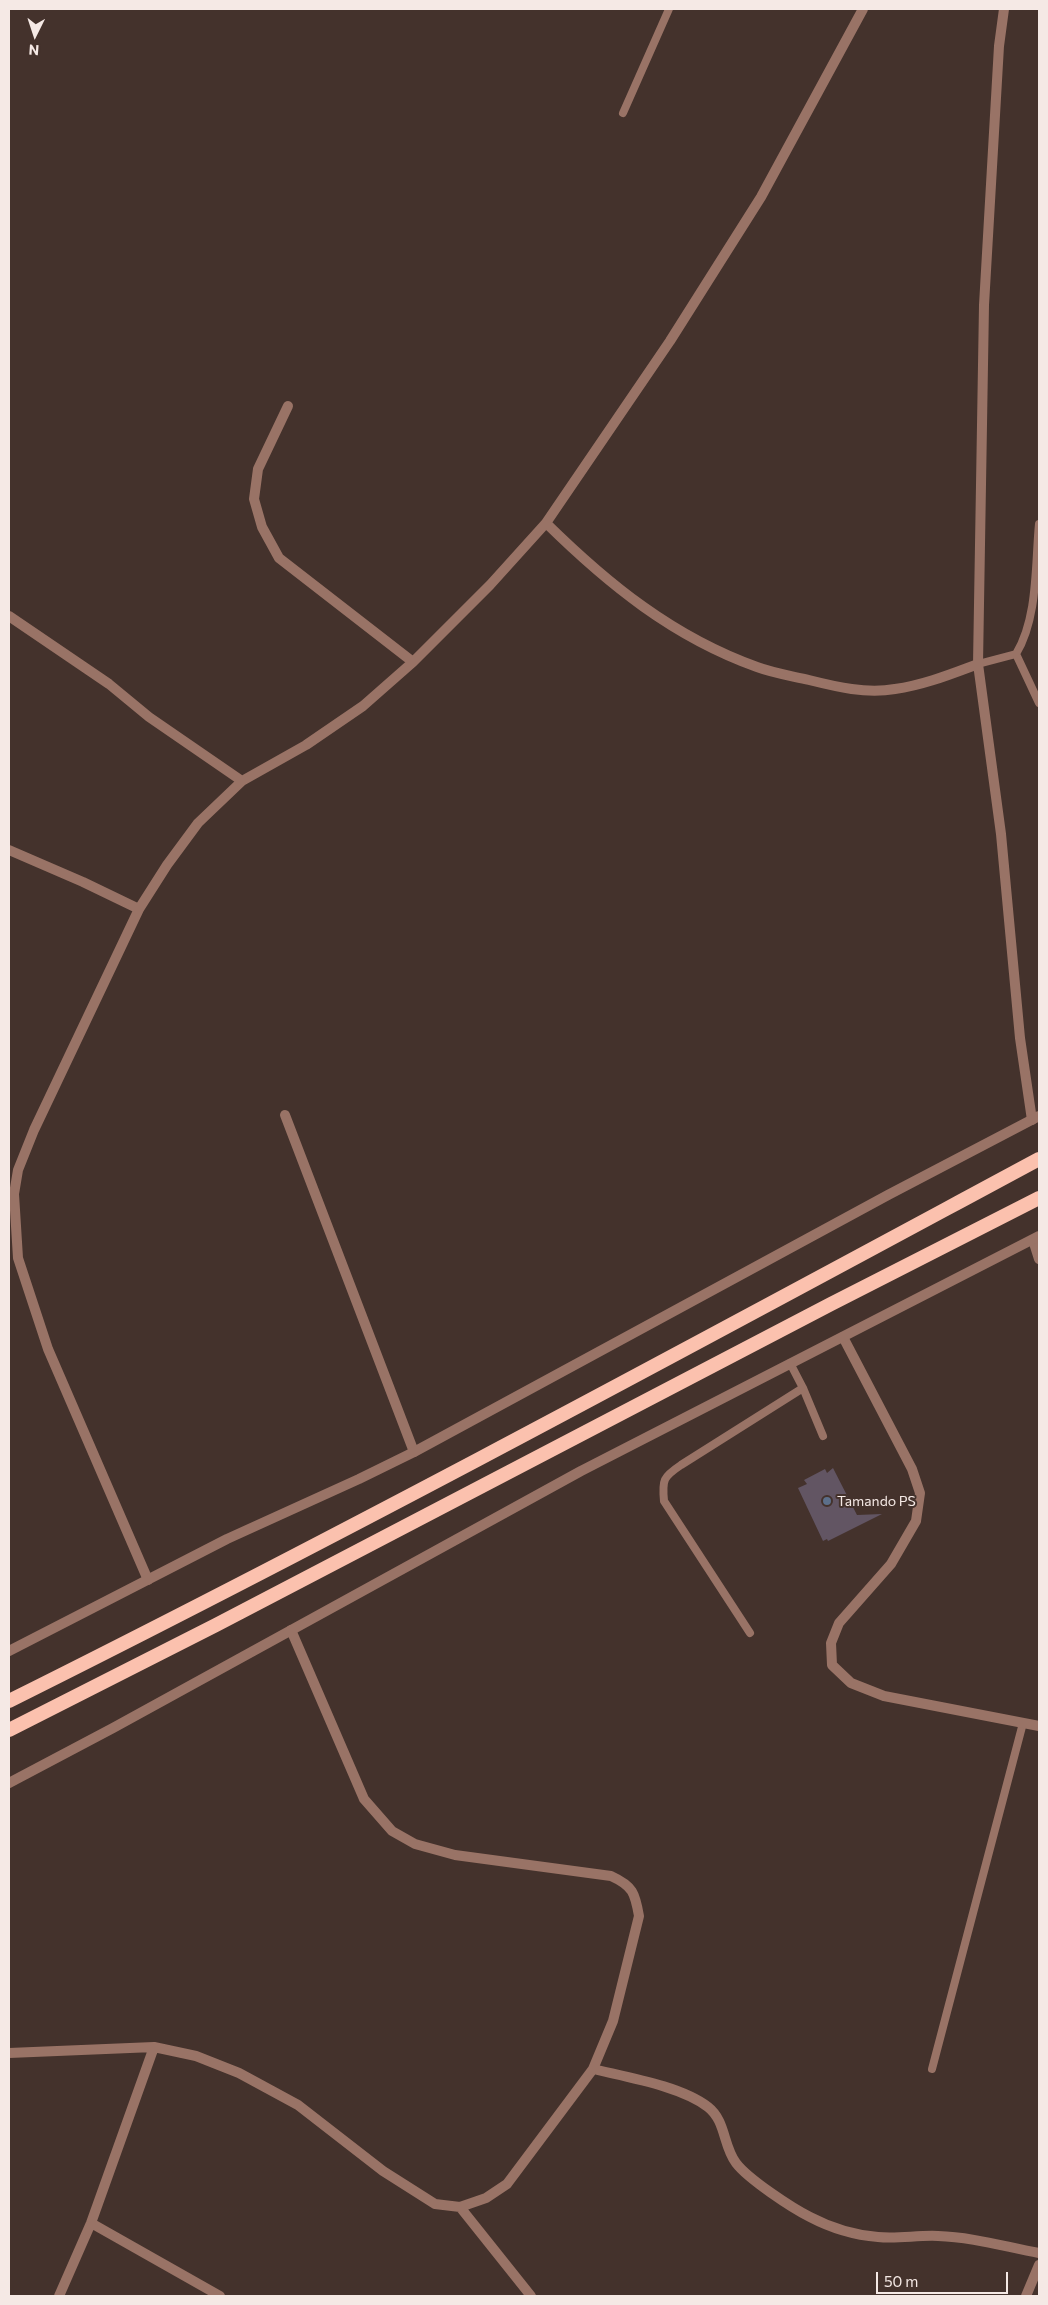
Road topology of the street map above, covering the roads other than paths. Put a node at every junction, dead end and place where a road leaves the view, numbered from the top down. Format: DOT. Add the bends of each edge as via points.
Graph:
graph roads {
  1 [pos="669,9"];
  2 [pos="863,9"];
  3 [pos="1004,9"];
  4 [pos="623,113"];
  5 [pos="288,406"];
  6 [pos="546,523"];
  7 [pos="1039,524"];
  8 [pos="9,616"];
  9 [pos="1016,654"];
  10 [pos="413,662"];
  11 [pos="978,664"];
  12 [pos="1039,703"];
  13 [pos="242,781"];
  14 [pos="9,850"];
  15 [pos="139,909"];
  16 [pos="285,1115"];
  17 [pos="1036,1118"];
  18 [pos="1039,1159"];
  19 [pos="14,1169"];
  20 [pos="11,1196"];
  21 [pos="1039,1198"];
  22 [pos="1036,1238"];
  23 [pos="1039,1258"];
  24 [pos="843,1337"];
  25 [pos="790,1364"];
  26 [pos="803,1388"];
  27 [pos="823,1436"];
  28 [pos="414,1452"];
  29 [pos="148,1580"];
  30 [pos="291,1630"];
  31 [pos="750,1632"];
  32 [pos="9,1651"];
  33 [pos="9,1702"];
  34 [pos="1023,1723"];
  35 [pos="1039,1726"];
  36 [pos="9,1730"];
  37 [pos="9,1783"];
  38 [pos="154,2047"];
  39 [pos="9,2053"];
  40 [pos="593,2069"];
  41 [pos="932,2069"];
  42 [pos="460,2207"];
  43 [pos="91,2223"];
  44 [pos="1039,2253"];
  45 [pos="1039,2265"];
  46 [pos="58,2296"];
  47 [pos="220,2296"];
  48 [pos="532,2296"];
  49 [pos="1026,2296"];
  1 -- 4 [label="lane"];
  2 -- 6 [label="street" via="761,197 670,341"];
  3 -- 11 [label="street" via="984,305"];
  5 -- 10 [label="street" via="258,469 254,499 262,527 279,558"];
  6 -- 10 [label="street"];
  6 -- 11 [label="street" via="590,566 635,603 714,649 758,668 859,691 894,690 930,682"];
  7 -- 9 [label="lane" via="1031,614 1025,639"];
  8 -- 13 [label="street"];
  9 -- 11 [label="lane"];
  9 -- 12 [label="lane"];
  10 -- 13 [label="street" via="363,706 306,745"];
  11 -- 17 [label="street" via="1001,834 1020,1038"];
  13 -- 15 [label="street" via="198,823"];
  14 -- 15 [label="street"];
  15 -- 19 [label="street"];
  16 -- 28 [label="street"];
  17 -- 28 [label="street"];
  18 -- 33 [label="highway" via="580,1406"];
  19 -- 20 [label="street"];
  20 -- 29 [label="street" via="18,1258 48,1349"];
  21 -- 36 [label="highway"];
  22 -- 23 [label="street"];
  22 -- 24 [label="street"];
  24 -- 25 [label="street"];
  24 -- 34 [label="street" via="912,1469 920,1493 916,1521 891,1564 839,1623 831,1642 832,1665 851,1683 884,1696"];
  25 -- 26 [label="lane"];
  25 -- 30 [label="street" via="580,1471"];
  26 -- 27 [label="lane"];
  26 -- 31 [label="lane" via="681,1465 668,1474 662,1484 664,1501"];
  28 -- 29 [label="street" via="227,1539"];
  29 -- 32 [label="street"];
  30 -- 37 [label="street"];
  30 -- 40 [label="street" via="364,1799 392,1831 415,1844 455,1855 611,1876 627,1883 636,1899 639,1916 613,2020"];
  34 -- 35 [label="street"];
  34 -- 41 [label="lane"];
  38 -- 39 [label="street"];
  38 -- 42 [label="street" via="196,2056 239,2073 298,2105 383,2170 435,2204"];
  38 -- 43 [label="street"];
  40 -- 42 [label="street" via="507,2184 486,2198"];
  40 -- 44 [label="street" via="687,2095 708,2107 720,2121 736,2163 749,2176 808,2216 848,2233 879,2237 944,2236"];
  42 -- 48 [label="street"];
  43 -- 46 [label="street"];
  43 -- 47 [label="street"];
  45 -- 49 [label="street"];
}
